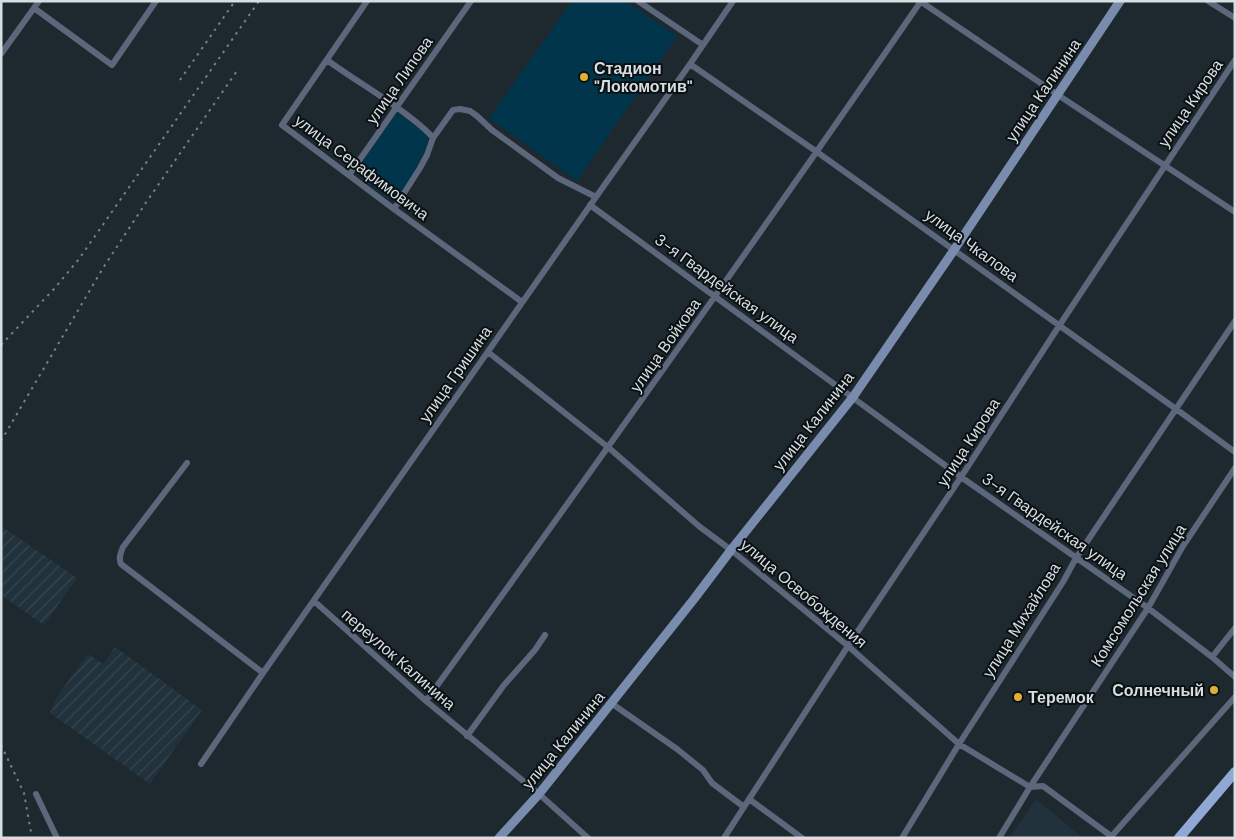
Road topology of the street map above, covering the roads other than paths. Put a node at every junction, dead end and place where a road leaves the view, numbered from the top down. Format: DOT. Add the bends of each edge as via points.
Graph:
graph roads {
  1 [pos="39,1"];
  2 [pos="367,1"];
  3 [pos="471,1"];
  4 [pos="638,1"];
  5 [pos="733,1"];
  6 [pos="921,1"];
  7 [pos="1120,1"];
  8 [pos="1208,1"];
  9 [pos="156,2"];
  10 [pos="34,8"];
  11 [pos="1235,18"];
  12 [pos="703,45"];
  13 [pos="1,54"];
  14 [pos="327,60"];
  15 [pos="1235,60"];
  16 [pos="690,64"];
  17 [pos="1058,95"];
  18 [pos="397,107"];
  19 [pos="433,138"];
  20 [pos="818,152"];
  21 [pos="1165,165"];
  22 [pos="349,175"];
  23 [pos="596,197"];
  24 [pos="590,205"];
  25 [pos="394,209"];
  26 [pos="1235,212"];
  27 [pos="954,250"];
  28 [pos="715,297"];
  29 [pos="522,302"];
  30 [pos="1235,321"];
  31 [pos="1060,326"];
  32 [pos="488,352"];
  33 [pos="853,396"];
  34 [pos="1176,409"];
  35 [pos="609,448"];
  36 [pos="1235,452"];
  37 [pos="187,463"];
  38 [pos="1235,468"];
  39 [pos="961,477"];
  40 [pos="731,550"];
  41 [pos="1076,558"];
  42 [pos="314,602"];
  43 [pos="1148,608"];
  44 [pos="1235,628"];
  45 [pos="545,635"];
  46 [pos="848,646"];
  47 [pos="1212,657"];
  48 [pos="263,673"];
  49 [pos="1235,678"];
  50 [pos="1235,697"];
  51 [pos="426,701"];
  52 [pos="611,703"];
  53 [pos="467,736"];
  54 [pos="958,744"];
  55 [pos="201,764"];
  56 [pos="1235,772"];
  57 [pos="1030,788"];
  58 [pos="36,794"];
  59 [pos="539,794"];
  60 [pos="749,799"];
  61 [pos="744,807"];
  62 [pos="1111,837"];
  63 [pos="57,838"];
  64 [pos="499,838"];
  65 [pos="588,838"];
  66 [pos="724,838"];
  67 [pos="802,838"];
  68 [pos="902,838"];
  69 [pos="999,838"];
  70 [pos="1179,838"];
  1 -- 10 [label="street"];
  2 -- 14 [label="street, улица Серафимовича"];
  3 -- 18 [label="street, улица Липова"];
  4 -- 12 [label="street"];
  5 -- 12 [label="street, улица Гришина"];
  6 -- 17 [label="street"];
  6 -- 20 [label="street, улица Войкова"];
  7 -- 17 [label="street, улица Калинина"];
  8 -- 11 [label="street"];
  9 -- 10 [label="street" via="112,64"];
  10 -- 13 [label="street"];
  12 -- 16 [label="street, улица Гришина"];
  14 -- 18 [label="street"];
  14 -- 22 [label="street, улица Серафимовича" via="282,125"];
  15 -- 21 [label="street, улица Кирова"];
  16 -- 20 [label="street, улица Чкалова"];
  16 -- 23 [label="street, улица Гришина"];
  17 -- 21 [label="street"];
  17 -- 27 [label="street, улица Калинина"];
  18 -- 19 [label="street"];
  18 -- 22 [label="street, улица Липова"];
  19 -- 23 [label="street" via="453,110 470,111 558,178"];
  19 -- 25 [label="street" via="420,168"];
  20 -- 27 [label="street, улица Чкалова"];
  20 -- 28 [label="street, улица Войкова"];
  21 -- 26 [label="street"];
  21 -- 31 [label="street, улица Кирова"];
  22 -- 25 [label="street, улица Серафимовича"];
  23 -- 24 [label="street, улица Гришина"];
  24 -- 28 [label="street, 3-я Гвардейская улица"];
  24 -- 29 [label="street, улица Гришина"];
  25 -- 29 [label="street, улица Серафимовича"];
  27 -- 31 [label="street, улица Чкалова"];
  27 -- 33 [label="street, улица Калинина"];
  28 -- 33 [label="street, 3-я Гвардейская улица"];
  28 -- 35 [label="street, улица Войкова"];
  29 -- 32 [label="street, улица Гришина"];
  30 -- 34 [label="street, улица Михайлова"];
  31 -- 34 [label="street, улица Чкалова"];
  31 -- 39 [label="street, улица Кирова"];
  32 -- 35 [label="street, улица Освобождения"];
  32 -- 42 [label="street, улица Гришина"];
  33 -- 39 [label="street, 3-я Гвардейская улица"];
  33 -- 40 [label="street, улица Калинина"];
  34 -- 36 [label="street, улица Чкалова"];
  34 -- 41 [label="street, улица Михайлова"];
  35 -- 40 [label="street, улица Освобождения"];
  35 -- 51 [label="street, улица Войкова"];
  37 -- 48 [label="street" via="123,547 120,561"];
  38 -- 43 [label="street, Комсомольская улица" via="1183,546"];
  39 -- 41 [label="street, 3-я Гвардейская улица"];
  39 -- 46 [label="street, улица Кирова"];
  40 -- 46 [label="street, улица Освобождения"];
  40 -- 52 [label="street, улица Калинина"];
  41 -- 43 [label="street, 3-я Гвардейская улица"];
  41 -- 54 [label="street, улица Михайлова" via="1043,615"];
  42 -- 48 [label="street, улица Гришина"];
  42 -- 51 [label="street, переулок Калинина"];
  43 -- 47 [label="street, 3-я Гвардейская улица"];
  43 -- 57 [label="street, Комсомольская улица"];
  44 -- 47 [label="street"];
  45 -- 53 [label="street"];
  46 -- 54 [label="street, улица Освобождения"];
  46 -- 60 [label="street, улица Кирова"];
  47 -- 49 [label="street, 3-я Гвардейская улица"];
  48 -- 55 [label="street, улица Гришина"];
  50 -- 62 [label="street"];
  51 -- 53 [label="street, переулок Калинина"];
  52 -- 59 [label="street, улица Калинина"];
  52 -- 61 [label="street" via="677,749 703,770 712,783"];
  53 -- 59 [label="street, переулок Калинина"];
  54 -- 57 [label="street, улица Освобождения"];
  54 -- 68 [label="street, улица Михайлова"];
  56 -- 70 [label="main road"];
  57 -- 62 [label="street, улица Освобождения" via="1043,786"];
  57 -- 69 [label="street, Комсомольская улица"];
  58 -- 63 [label="street"];
  59 -- 64 [label="street, улица Калинина"];
  59 -- 65 [label="street, переулок Калинина"];
  60 -- 61 [label="street, улица Кирова"];
  60 -- 67 [label="street"];
  61 -- 66 [label="street, улица Кирова"];
}
